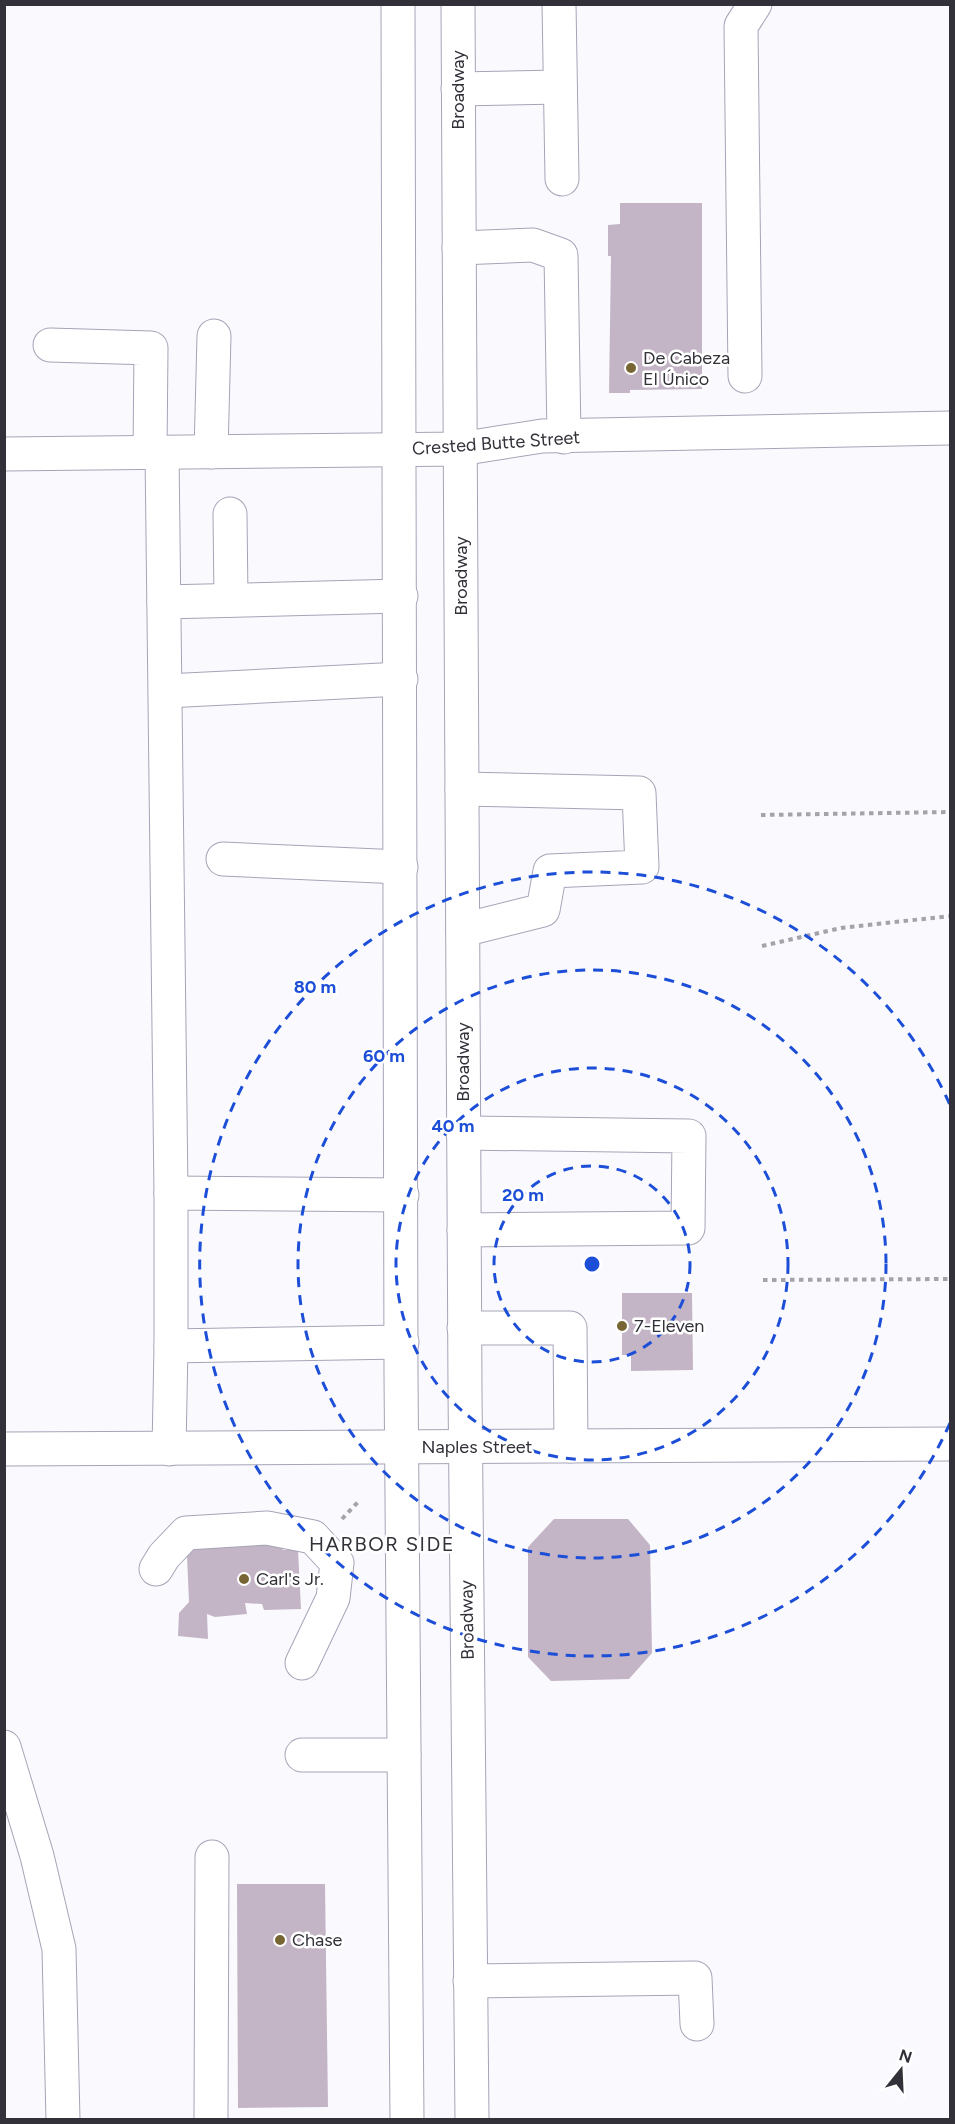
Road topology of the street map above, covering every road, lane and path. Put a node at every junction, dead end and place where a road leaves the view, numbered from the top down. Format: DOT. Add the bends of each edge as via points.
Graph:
graph roads {
  1 [pos="398,4"];
  2 [pos="458,4"];
  3 [pos="559,4"];
  4 [pos="755,4"];
  5 [pos="560,87"];
  6 [pos="458,89"];
  7 [pos="562,179"];
  8 [pos="459,248"];
  9 [pos="214,336"];
  10 [pos="50,345"];
  11 [pos="745,376"];
  12 [pos="951,428"];
  13 [pos="564,436"];
  14 [pos="460,449"];
  15 [pos="401,450"];
  16 [pos="211,452"];
  17 [pos="156,453"];
  18 [pos="4,454"];
  19 [pos="230,514"];
  20 [pos="401,596"];
  21 [pos="231,600"];
  22 [pos="164,602"];
  23 [pos="401,679"];
  24 [pos="166,691"];
  25 [pos="462,789"];
  26 [pos="951,812"];
  27 [pos="761,815"];
  28 [pos="223,859"];
  29 [pos="401,867"];
  30 [pos="951,916"];
  31 [pos="462,930"];
  32 [pos="762,946"];
  33 [pos="463,1133"];
  34 [pos="171,1193"];
  35 [pos="402,1195"];
  36 [pos="464,1230"];
  37 [pos="951,1279"];
  38 [pos="763,1280"];
  39 [pos="464,1328"];
  40 [pos="402,1342"];
  41 [pos="171,1346"];
  42 [pos="951,1444"];
  43 [pos="571,1446"];
  44 [pos="402,1447"];
  45 [pos="465,1447"];
  46 [pos="4,1449"];
  47 [pos="169,1449"];
  48 [pos="156,1569"];
  49 [pos="302,1663"];
  50 [pos="4,1747"];
  51 [pos="302,1755"];
  52 [pos="404,1755"];
  53 [pos="212,1857"];
  54 [pos="470,1981"];
  55 [pos="697,2024"];
  56 [pos="63,2120"];
  57 [pos="212,2120"];
  58 [pos="407,2120"];
  59 [pos="472,2120"];
  1 -- 15 [label="main road"];
  2 -- 6 [label="main road, Broadway"];
  3 -- 5 [label="main road"];
  4 -- 11 [label="main road" via="741,26"];
  5 -- 6 [label="main road"];
  5 -- 7 [label="main road"];
  6 -- 8 [label="main road, Broadway"];
  8 -- 13 [label="main road" via="533,245 561,255"];
  8 -- 14 [label="main road, Broadway"];
  9 -- 16 [label="main road"];
  10 -- 17 [label="main road" via="151,348"];
  12 -- 13 [label="main road, Crested Butte Street"];
  13 -- 14 [label="main road, Crested Butte Street"];
  14 -- 15 [label="main road, Crested Butte Street"];
  14 -- 25 [label="main road, Broadway"];
  15 -- 16 [label="main road, Crested Butte Street"];
  15 -- 20 [label="main road"];
  16 -- 17 [label="main road, Crested Butte Street"];
  17 -- 18 [label="main road, Crested Butte Street"];
  17 -- 22 [label="main road"];
  19 -- 21 [label="main road"];
  20 -- 21 [label="main road"];
  20 -- 23 [label="main road"];
  21 -- 22 [label="main road"];
  22 -- 24 [label="main road"];
  23 -- 24 [label="main road"];
  23 -- 29 [label="main road"];
  24 -- 34 [label="main road"];
  25 -- 31 [label="main road, Broadway"];
  25 -- 31 [label="main road" via="639,793 642,867 550,871 543,910"];
  26 -- 27 [label="path"];
  28 -- 29 [label="main road"];
  29 -- 35 [label="main road"];
  30 -- 32 [label="path" via="841,928"];
  31 -- 33 [label="main road, Broadway"];
  33 -- 36 [label="main road, Broadway"];
  33 -- 36 [label="main road" via="689,1136 688,1228"];
  34 -- 35 [label="main road"];
  34 -- 41 [label="main road"];
  35 -- 40 [label="main road"];
  36 -- 39 [label="main road, Broadway"];
  37 -- 38 [label="path"];
  39 -- 43 [label="main road" via="570,1328"];
  39 -- 45 [label="main road, Broadway"];
  40 -- 41 [label="main road"];
  40 -- 44 [label="main road"];
  41 -- 47 [label="main road"];
  42 -- 43 [label="main road, Naples Street"];
  43 -- 45 [label="main road, Naples Street"];
  44 -- 45 [label="main road, Naples Street"];
  44 -- 47 [label="main road, Naples Street"];
  44 -- 52 [label="main road"];
  45 -- 54 [label="main road, Broadway"];
  46 -- 47 [label="main road, Naples Street"];
  48 -- 49 [label="main road" via="186,1533 267,1528 313,1537 337,1563 333,1598"];
  50 -- 56 [label="main road" via="59,1949"];
  51 -- 52 [label="main road"];
  52 -- 58 [label="main road"];
  53 -- 57 [label="main road"];
  54 -- 55 [label="main road" via="695,1978"];
  54 -- 59 [label="main road, Broadway"];
}
